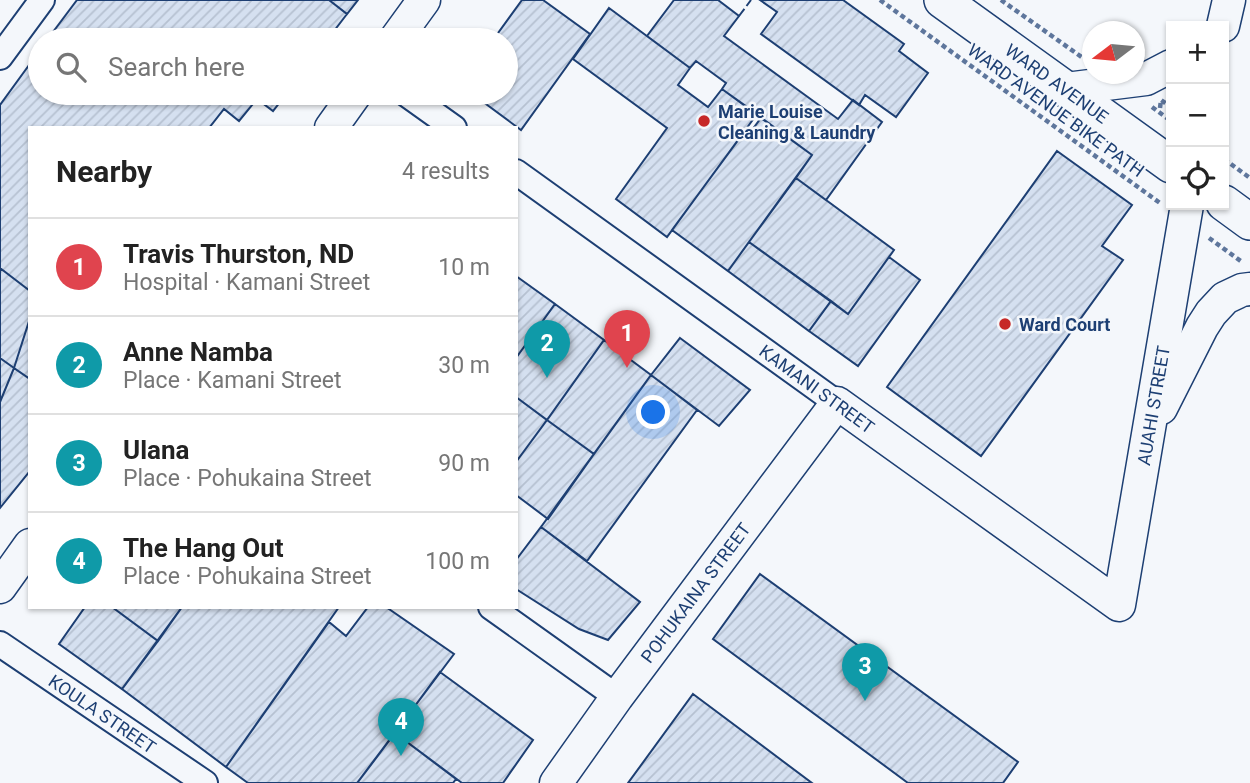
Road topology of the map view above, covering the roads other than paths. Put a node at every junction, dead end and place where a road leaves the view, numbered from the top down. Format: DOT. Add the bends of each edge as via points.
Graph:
graph roads {
  1 [pos="42,0"];
  2 [pos="424,0"];
  3 [pos="942,0"];
  4 [pos="404,28"];
  5 [pos="0,57"];
  6 [pos="1166,69"];
  7 [pos="1066,89"];
  8 [pos="347,105"];
  9 [pos="422,105"];
  10 [pos="332,126"];
  11 [pos="451,126"];
  12 [pos="1166,162"];
  13 [pos="518,173"];
  14 [pos="1229,207"];
  15 [pos="1186,213"];
  16 [pos="1250,222"];
  17 [pos="1250,289"];
  18 [pos="837,403"];
  19 [pos="1147,438"];
  20 [pos="28,548"];
  21 [pos="0,587"];
  22 [pos="1119,605"];
  23 [pos="494,609"];
  24 [pos="0,644"];
  25 [pos="617,697"];
  26 [pos="205,783"];
  27 [pos="556,783"];
  1 -- 5 [label="street"];
  2 -- 4 [label="street"];
  3 -- 7 [label="main road, WARD AVENUE"];
  6 -- 7 [label="street" via="1146,79"];
  7 -- 12 [label="main road, WARD AVENUE"];
  8 -- 10 [label="street"];
  9 -- 11 [label="street"];
  13 -- 18 [label="street, KAMANI STREET"];
  14 -- 16 [label="main road"];
  15 -- 19 [label="street, AUAHI STREET"];
  17 -- 19 [label="street" via="1225,298 1211,313"];
  18 -- 22 [label="street, KAMANI STREET"];
  18 -- 25 [label="street, POHUKAINA STREET"];
  19 -- 22 [label="street, AUAHI STREET"];
  20 -- 21 [label="street"];
  23 -- 25 [label="street"];
  24 -- 26 [label="street, KOULA STREET"];
  25 -- 27 [label="street, POHUKAINA STREET"];
}
